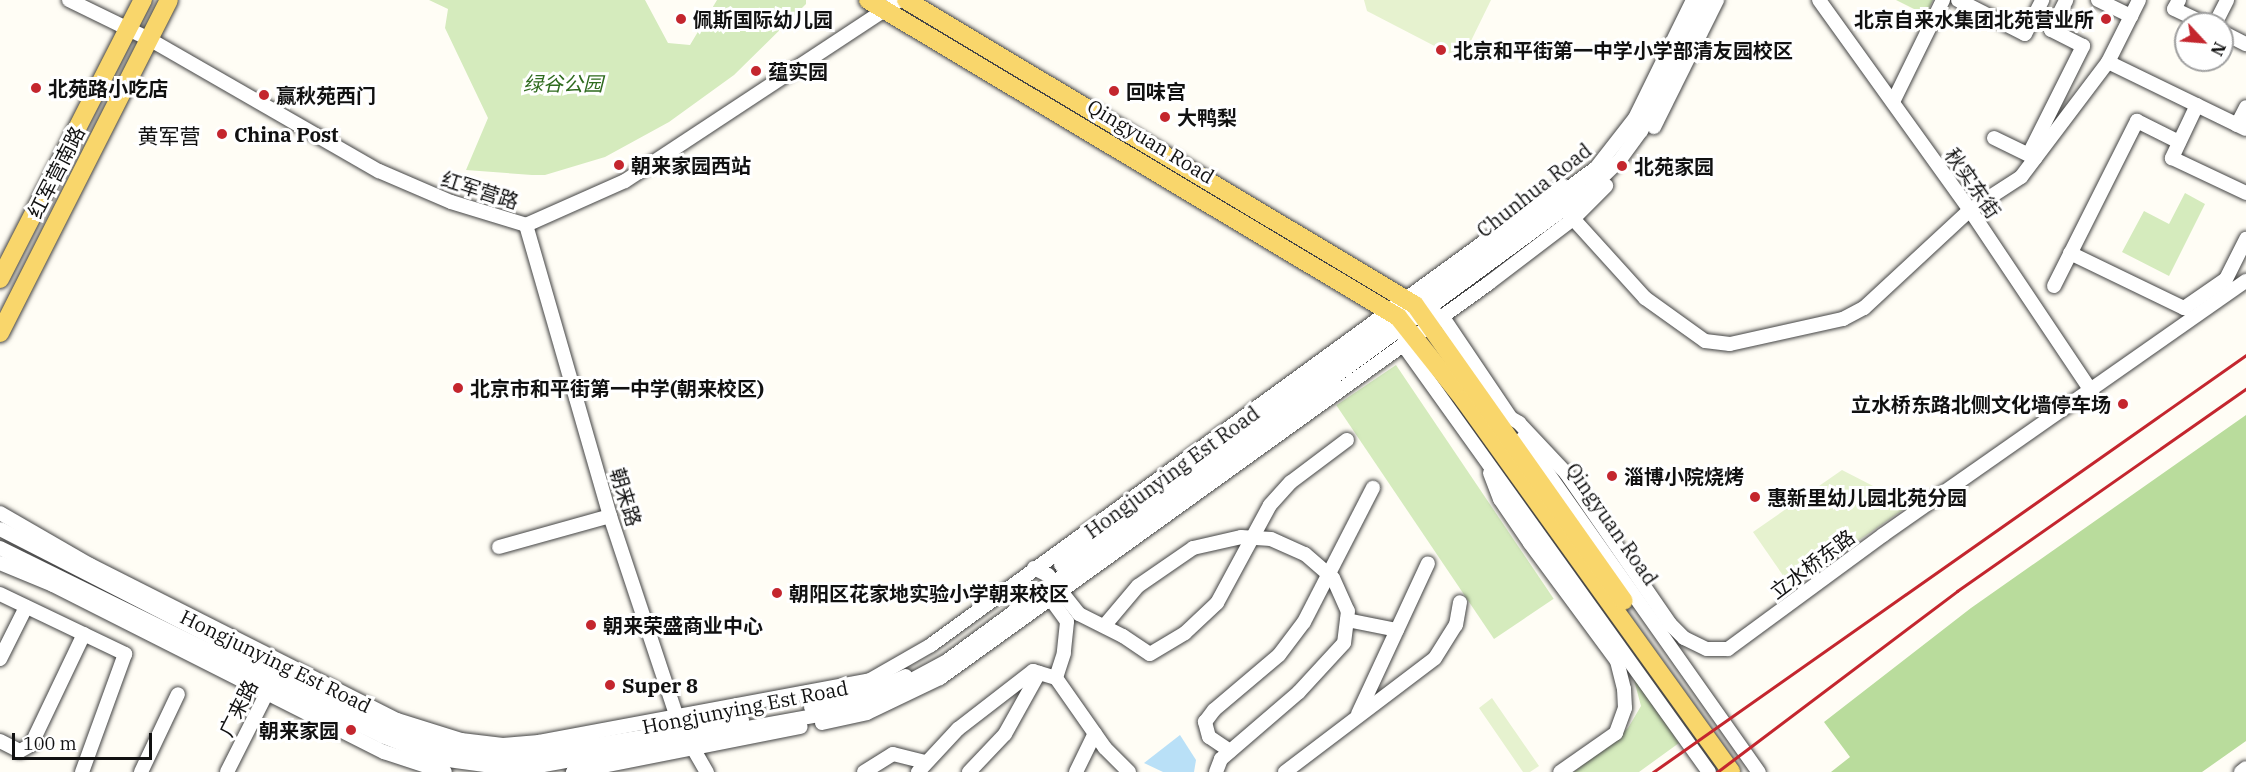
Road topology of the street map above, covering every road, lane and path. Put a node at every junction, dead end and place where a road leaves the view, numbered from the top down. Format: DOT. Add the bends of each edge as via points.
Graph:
graph roads {
  1 [pos="69,0"];
  2 [pos="143,0"];
  3 [pos="868,0"];
  4 [pos="900,0"];
  5 [pos="906,0"];
  6 [pos="1683,0"];
  7 [pos="1693,0"];
  8 [pos="1706,0"];
  9 [pos="1717,0"];
  10 [pos="1819,0"];
  11 [pos="1943,0"];
  12 [pos="1958,0"];
  13 [pos="2042,0"];
  14 [pos="2066,0"];
  15 [pos="2098,0"];
  16 [pos="2139,0"];
  17 [pos="2179,0"];
  18 [pos="162,1"];
  19 [pos="885,10"];
  20 [pos="2180,12"];
  21 [pos="2131,16"];
  22 [pos="128,29"];
  23 [pos="148,39"];
  24 [pos="2109,62"];
  25 [pos="105,74"];
  26 [pos="126,84"];
  27 [pos="1893,102"];
  28 [pos="2197,105"];
  29 [pos="2246,107"];
  30 [pos="2242,127"];
  31 [pos="1994,138"];
  32 [pos="2179,142"];
  33 [pos="2032,156"];
  34 [pos="2246,193"];
  35 [pos="1970,210"];
  36 [pos="1569,214"];
  37 [pos="526,225"];
  38 [pos="2246,239"];
  39 [pos="2070,253"];
  40 [pos="0,279"];
  41 [pos="2246,281"];
  42 [pos="2054,286"];
  43 [pos="1423,311"];
  44 [pos="1403,326"];
  45 [pos="0,333"];
  46 [pos="2091,391"];
  47 [pos="1464,400"];
  48 [pos="1485,402"];
  49 [pos="1511,420"];
  50 [pos="1347,440"];
  51 [pos="1484,456"];
  52 [pos="1373,488"];
  53 [pos="0,513"];
  54 [pos="610,516"];
  55 [pos="0,530"];
  56 [pos="1256,538"];
  57 [pos="499,547"];
  58 [pos="0,548"];
  59 [pos="0,563"];
  60 [pos="1428,563"];
  61 [pos="1034,568"];
  62 [pos="1327,573"];
  63 [pos="1049,586"];
  64 [pos="0,594"];
  65 [pos="1460,602"];
  66 [pos="26,606"];
  67 [pos="1090,618"];
  68 [pos="1347,620"];
  69 [pos="1105,625"];
  70 [pos="1397,630"];
  71 [pos="84,634"];
  72 [pos="1065,637"];
  73 [pos="0,659"];
  74 [pos="278,671"];
  75 [pos="1039,672"];
  76 [pos="1056,678"];
  77 [pos="178,694"];
  78 [pos="267,694"];
  79 [pos="1357,717"];
  80 [pos="1095,733"];
  81 [pos="684,734"];
  82 [pos="0,741"];
  83 [pos="1230,752"];
  84 [pos="921,767"];
  85 [pos="2246,768"];
  86 [pos="81,772"];
  87 [pos="141,772"];
  88 [pos="227,772"];
  89 [pos="445,772"];
  90 [pos="573,772"];
  91 [pos="707,772"];
  92 [pos="864,772"];
  93 [pos="969,772"];
  94 [pos="1076,772"];
  95 [pos="1129,772"];
  96 [pos="1216,772"];
  97 [pos="1285,772"];
  98 [pos="1560,772"];
  99 [pos="1709,772"];
  100 [pos="1731,772"];
  101 [pos="1744,772"];
  102 [pos="1759,772"];
  103 [pos="2241,772"];
  1 -- 22 [label="street, 红军营路"];
  2 -- 22 [label="main road, 红军营南路"];
  3 -- 19 [label="main road, Qingyuan Road"];
  4 -- 19 [label="street, 红军营路"];
  5 -- 43 [label="main road, Qingyuan Road"];
  6 -- 43 [label="street" via="1632,106 1592,160"];
  7 -- 43 [label="street, Chunhua Road" via="1635,118 1606,158"];
  8 -- 36 [label="street, Chunhua Road" via="1641,131"];
  9 -- 36 [label="street" via="1648,138 1632,160"];
  10 -- 27 [label="street, 秋实东街"];
  11 -- 27 [label="street"];
  12 -- 13 [label="street" via="2025,34"];
  14 -- 33 [label="street" via="2051,30 2083,46"];
  15 -- 21 [label="street"];
  16 -- 21 [label="street"];
  17 -- 20 [label="street" via="2174,9"];
  18 -- 23 [label="main road, 红军营南路"];
  19 -- 37 [label="street, 红军营路" via="625,181"];
  19 -- 44 [label="main road, Qingyuan Road"];
  21 -- 24 [label="street"];
  22 -- 23 [label="street, 红军营路"];
  22 -- 25 [label="main road, 红军营南路"];
  23 -- 26 [label="main road, 红军营南路"];
  23 -- 37 [label="street, 红军营路" via="379,171 440,198"];
  24 -- 28 [label="street"];
  24 -- 33 [label="street"];
  25 -- 26 [label="main road"];
  25 -- 40 [label="main road, 红军营南路"];
  26 -- 45 [label="main road, 红军营南路"];
  27 -- 35 [label="street, 秋实东街"];
  28 -- 30 [label="street"];
  28 -- 32 [label="street"];
  29 -- 30 [label="street"];
  31 -- 33 [label="street"];
  32 -- 34 [label="street" via="2172,158"];
  32 -- 39 [label="street" via="2137,121"];
  33 -- 35 [label="street" via="2021,177"];
  35 -- 36 [label="street" via="1864,308 1843,319 1730,344 1706,341 1645,298"];
  35 -- 46 [label="street, 秋实东街"];
  36 -- 43 [label="street, Chunhua Road"];
  37 -- 54 [label="street, 朝来路"];
  38 -- 39 [label="street" via="2226,279 2184,308"];
  39 -- 42 [label="street"];
  41 -- 46 [label="street, 立水桥东路"];
  43 -- 44 [label="street"];
  43 -- 44 [label="street, Chunhua Road"];
  43 -- 48 [label="main road, Qingyuan Road"];
  43 -- 49 [label="street, Qingyuan Road"];
  44 -- 47 [label="main road, Qingyuan Road"];
  44 -- 51 [label="street, Qingyuan Road"];
  44 -- 61 [label="street"];
  44 -- 63 [label="street, Hongjunying Est Road"];
  46 -- 49 [label="street, 立水桥东路" via="1883,535 1728,649 1707,649 1684,638 1670,624 1566,473 1519,423"];
  47 -- 51 [label="street"];
  47 -- 100 [label="main road, Qingyuan Road"];
  48 -- 49 [label="street"];
  48 -- 101 [label="main road, Qingyuan Road"];
  49 -- 102 [label="street, Qingyuan Road"];
  50 -- 56 [label="street" via="1270,505"];
  51 -- 98 [label="street" via="1500,500 1617,661 1625,708 1616,734"];
  51 -- 99 [label="street, Qingyuan Road"];
  52 -- 62 [label="street"];
  53 -- 74 [label="street"];
  54 -- 57 [label="street"];
  54 -- 81 [label="street, 朝来路"];
  55 -- 74 [label="street, Hongjunying Est Road"];
  56 -- 62 [label="street" via="1271,539 1305,554"];
  56 -- 69 [label="street" via="1241,537 1193,548 1138,586"];
  56 -- 69 [label="street" via="1217,603 1185,633 1150,654"];
  58 -- 74 [label="street, Hongjunying Est Road"];
  59 -- 78 [label="street" via="53,585"];
  60 -- 70 [label="street"];
  61 -- 63 [label="street"];
  61 -- 81 [label="street" via="931,645 870,680"];
  62 -- 68 [label="street" via="1348,611"];
  62 -- 83 [label="street" via="1304,622 1279,655 1205,722 1209,737"];
  63 -- 67 [label="street" via="1079,614"];
  63 -- 72 [label="street" via="1067,622"];
  63 -- 81 [label="street, Hongjunying Est Road" via="941,654 870,692"];
  63 -- 81 [label="street" via="940,678 896,701 848,719"];
  64 -- 66 [label="street"];
  65 -- 79 [label="street" via="1456,625 1436,658"];
  66 -- 71 [label="street"];
  66 -- 73 [label="street"];
  67 -- 69 [label="street"];
  67 -- 72 [label="street"];
  68 -- 70 [label="street"];
  68 -- 83 [label="street" via="1344,643 1323,669"];
  70 -- 79 [label="street"];
  71 -- 82 [label="street" via="31,746 20,751"];
  71 -- 86 [label="street" via="125,654 125,663"];
  72 -- 76 [label="street"];
  74 -- 78 [label="street, 广来路"];
  74 -- 81 [label="street" via="410,726 461,740 503,745"];
  74 -- 81 [label="street, Hongjunying Est Road" via="403,745 441,759 476,765 538,766"];
  75 -- 76 [label="street"];
  75 -- 84 [label="street" via="1033,671 958,729"];
  75 -- 93 [label="street" via="1005,734"];
  76 -- 80 [label="street"];
  77 -- 87 [label="street"];
  78 -- 88 [label="street, 广来路"];
  78 -- 89 [label="street" via="384,752"];
  79 -- 97 [label="street"];
  80 -- 94 [label="street"];
  80 -- 95 [label="street"];
  81 -- 90 [label="street"];
  81 -- 91 [label="street, 朝来路"];
  83 -- 96 [label="street"];
  84 -- 92 [label="street" via="893,754"];
  85 -- 103 [label="street"];
}
